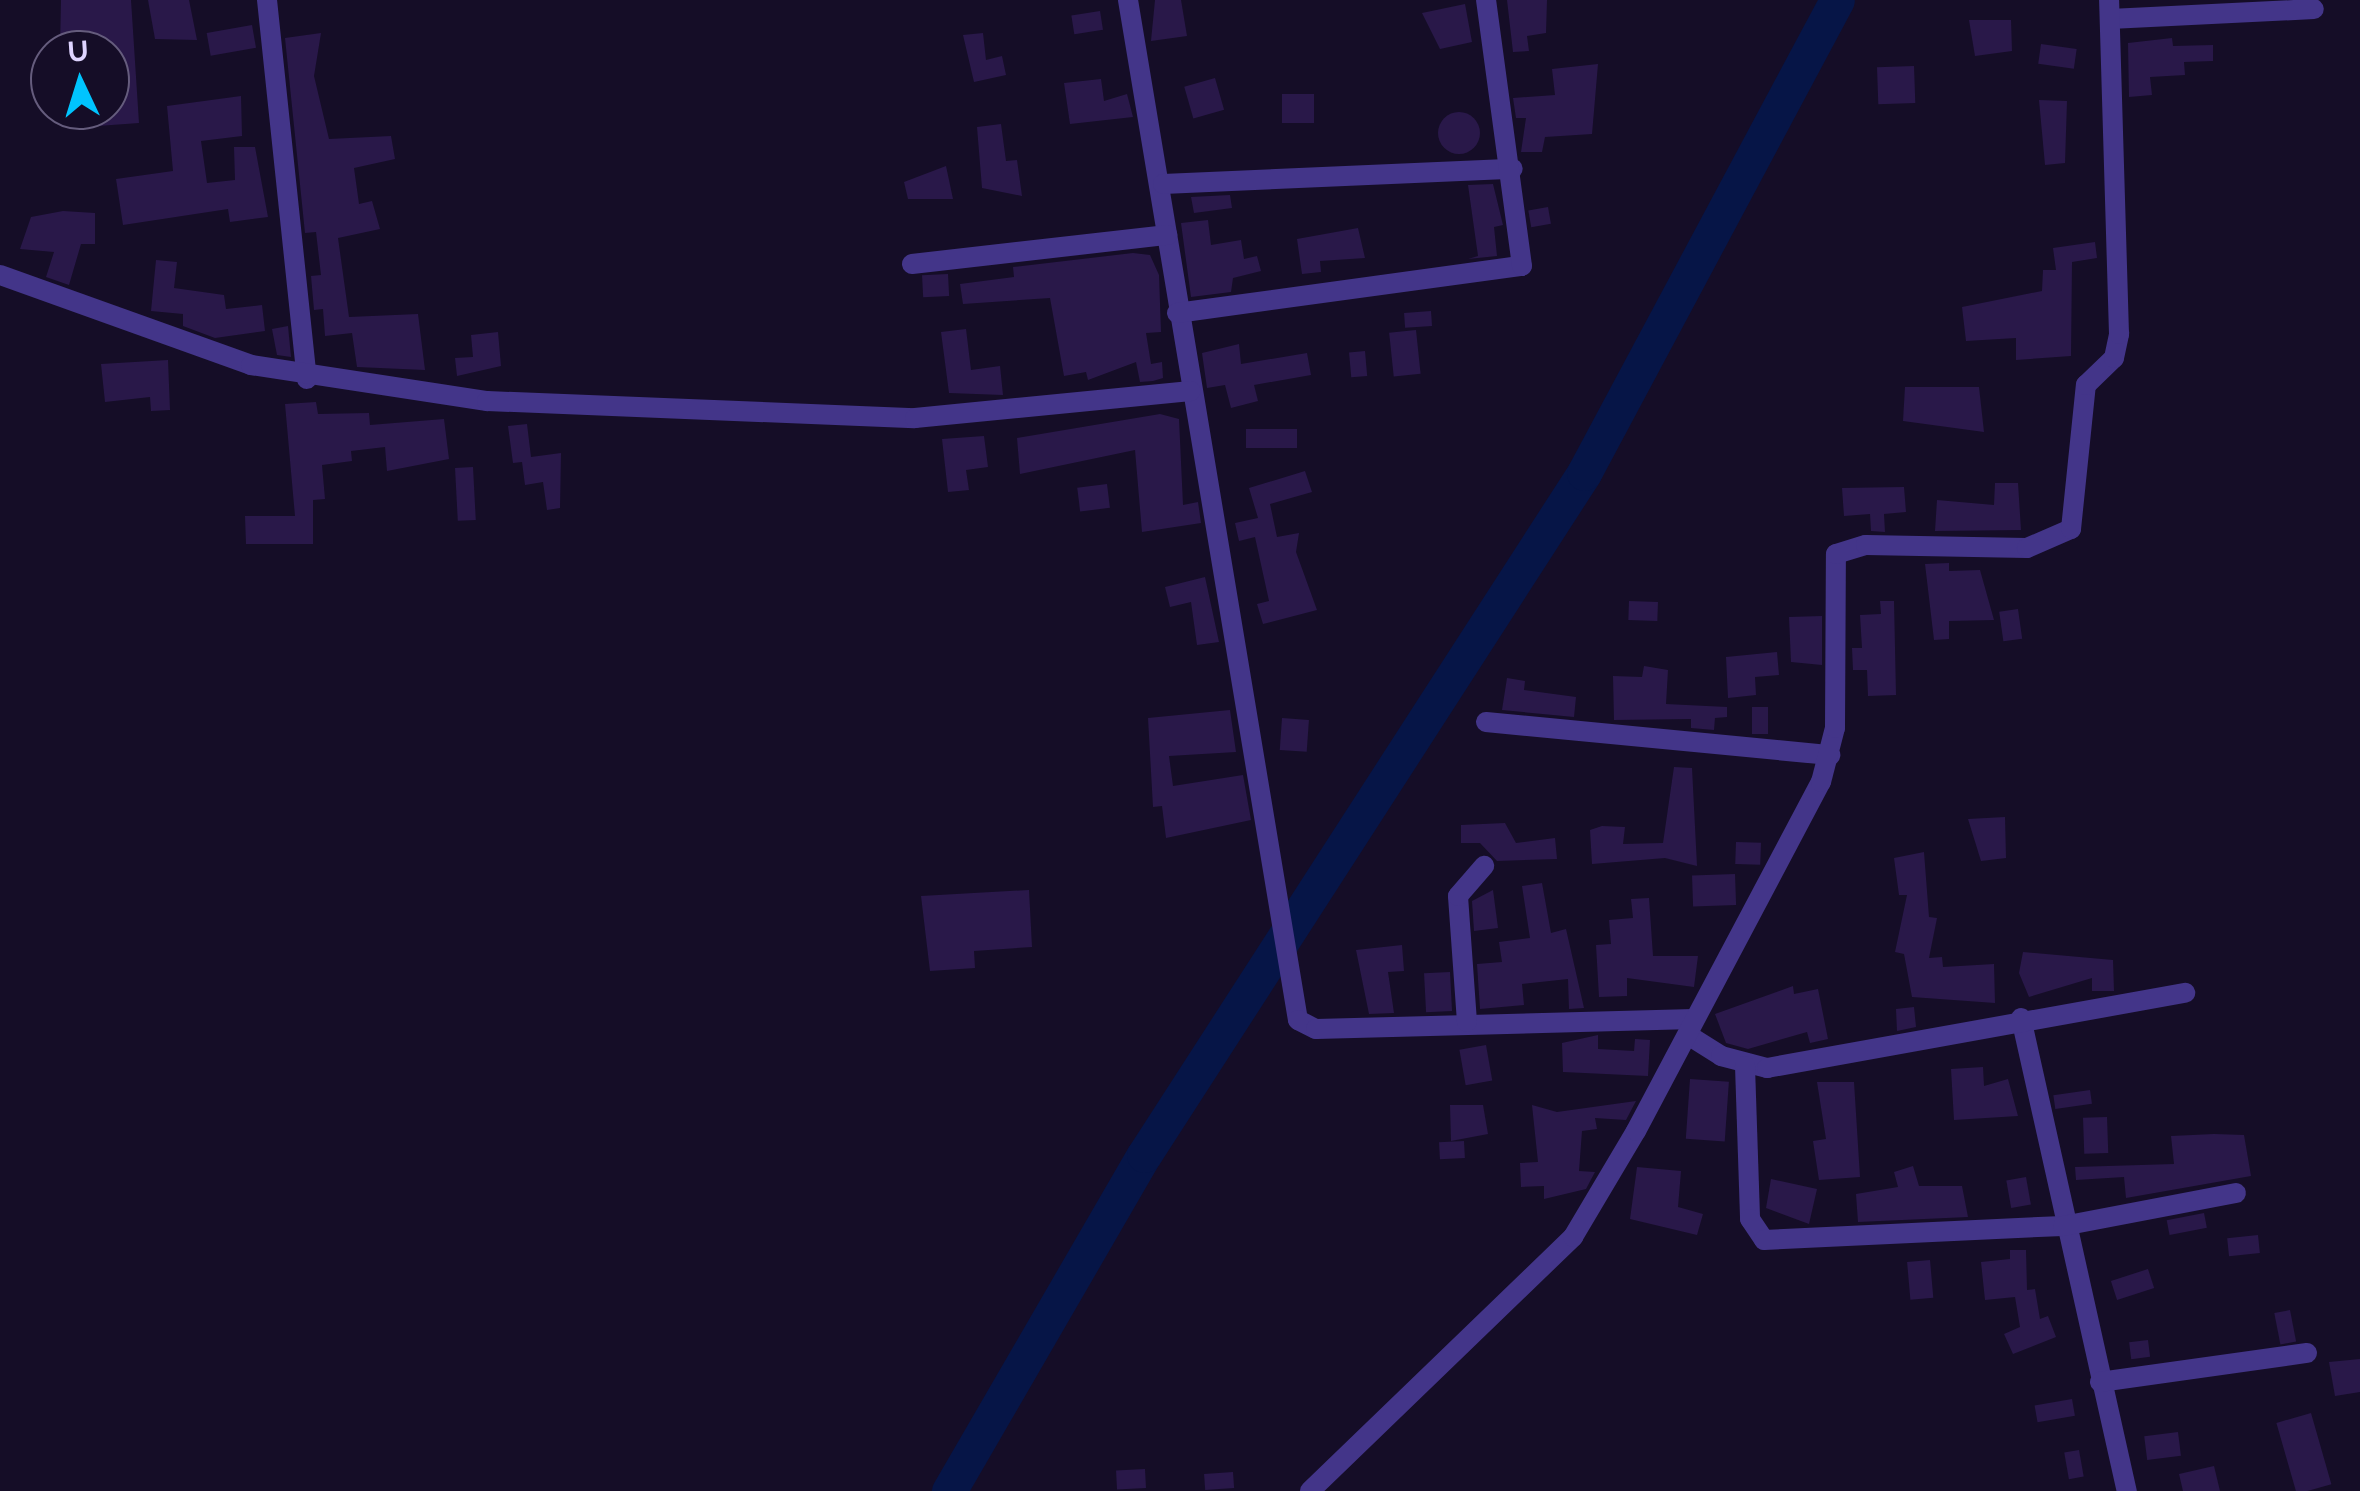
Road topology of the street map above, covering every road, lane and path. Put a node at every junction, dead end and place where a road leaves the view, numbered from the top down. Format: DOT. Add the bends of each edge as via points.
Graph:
graph roads {
  1 [pos="267,0"];
  2 [pos="1128,0"];
  3 [pos="1486,0"];
  4 [pos="2314,9"];
  5 [pos="2110,10"];
  6 [pos="1513,169"];
  7 [pos="1163,184"];
  8 [pos="1167,235"];
  9 [pos="912,264"];
  10 [pos="0,275"];
  11 [pos="1177,313"];
  12 [pos="307,379"];
  13 [pos="1191,391"];
  14 [pos="1486,722"];
  15 [pos="1830,755"];
  16 [pos="1484,866"];
  17 [pos="2185,992"];
  18 [pos="2021,1018"];
  19 [pos="1467,1022"];
  20 [pos="1691,1027"];
  21 [pos="1744,1066"];
  22 [pos="2236,1193"];
  23 [pos="2064,1226"];
  24 [pos="2307,1354"];
  25 [pos="2100,1382"];
  26 [pos="1310,1491"];
  27 [pos="2127,1491"];
  1 -- 12 [label="street"];
  2 -- 7 [label="street"];
  3 -- 6 [label="street"];
  4 -- 5 [label="street"];
  5 -- 15 [label="street" via="2118,345 2086,384 2072,529 2028,548 1866,545 1836,554"];
  6 -- 7 [label="street"];
  6 -- 11 [label="street" via="1524,260 1511,272"];
  7 -- 8 [label="street"];
  8 -- 9 [label="street"];
  8 -- 11 [label="street"];
  10 -- 12 [label="street" via="182,347"];
  11 -- 13 [label="street"];
  12 -- 13 [label="street" via="783,420 915,418"];
  13 -- 19 [label="street" via="1291,1005 1316,1029"];
  14 -- 15 [label="street"];
  15 -- 20 [label="street"];
  16 -- 19 [label="street" via="1458,896"];
  17 -- 18 [label="street"];
  18 -- 21 [label="street"];
  18 -- 23 [label="street"];
  19 -- 20 [label="street"];
  20 -- 21 [label="street"];
  20 -- 26 [label="street" via="1573,1238"];
  21 -- 23 [label="street" via="1758,1237"];
  22 -- 23 [label="street"];
  23 -- 25 [label="street"];
  24 -- 25 [label="street"];
  25 -- 27 [label="street"];
}
